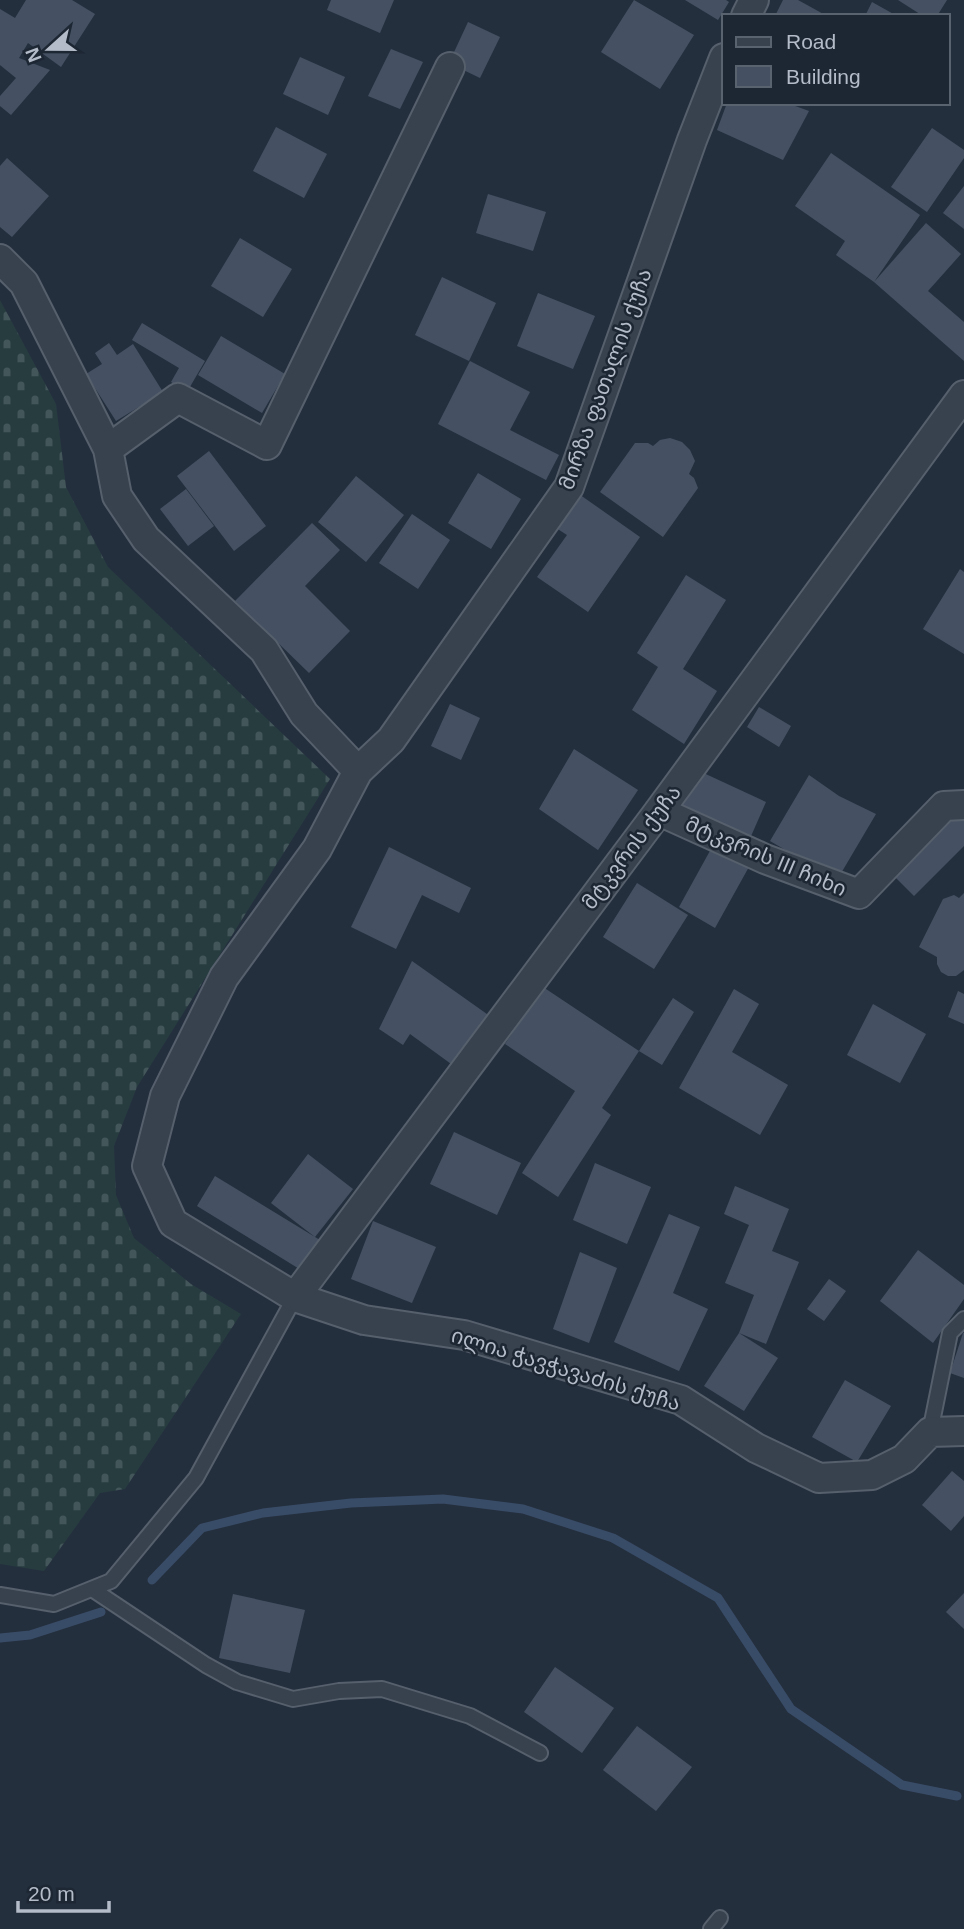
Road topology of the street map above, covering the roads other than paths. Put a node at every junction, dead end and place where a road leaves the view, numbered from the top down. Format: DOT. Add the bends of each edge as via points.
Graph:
graph roads {
  1 [pos="722,63"];
  2 [pos="450,67"];
  3 [pos="0,259"];
  4 [pos="964,395"];
  5 [pos="108,449"];
  6 [pos="358,771"];
  7 [pos="964,805"];
  8 [pos="659,811"];
  9 [pos="295,1297"];
  10 [pos="964,1319"];
  11 [pos="964,1430"];
  12 [pos="930,1432"];
  13 [pos="92,1589"];
  14 [pos="0,1595"];
  15 [pos="540,1753"];
  1 -- 6 [label="street, მირზა ფათალის ქუჩა" via="569,487 391,740"];
  2 -- 5 [label="street" via="267,445 178,398"];
  3 -- 5 [label="street" via="24,283"];
  4 -- 8 [label="street, მტკვრის ქუჩა"];
  5 -- 6 [label="street" via="117,496 145,539 264,650 304,714"];
  6 -- 9 [label="street, ილია ჭავჭავაძის ქუჩა" via="317,849 224,977 164,1096 147,1166 173,1223"];
  7 -- 8 [label="street, მტკვრის III ჩიხი" via="944,806 859,894 765,859"];
  8 -- 9 [label="street, მტკვრის ქუჩა"];
  9 -- 12 [label="street, ილია ჭავჭავაძის ქუჩა" via="364,1320 464,1335 681,1400 756,1448 819,1478 872,1475 904,1459"];
  9 -- 13 [label="lane" via="196,1478 111,1581"];
  10 -- 12 [label="lane" via="950,1334"];
  11 -- 12 [label="street"];
  13 -- 14 [label="lane" via="54,1604"];
  13 -- 15 [label="lane" via="237,1682 293,1699 339,1690 382,1689 470,1716"];
}
